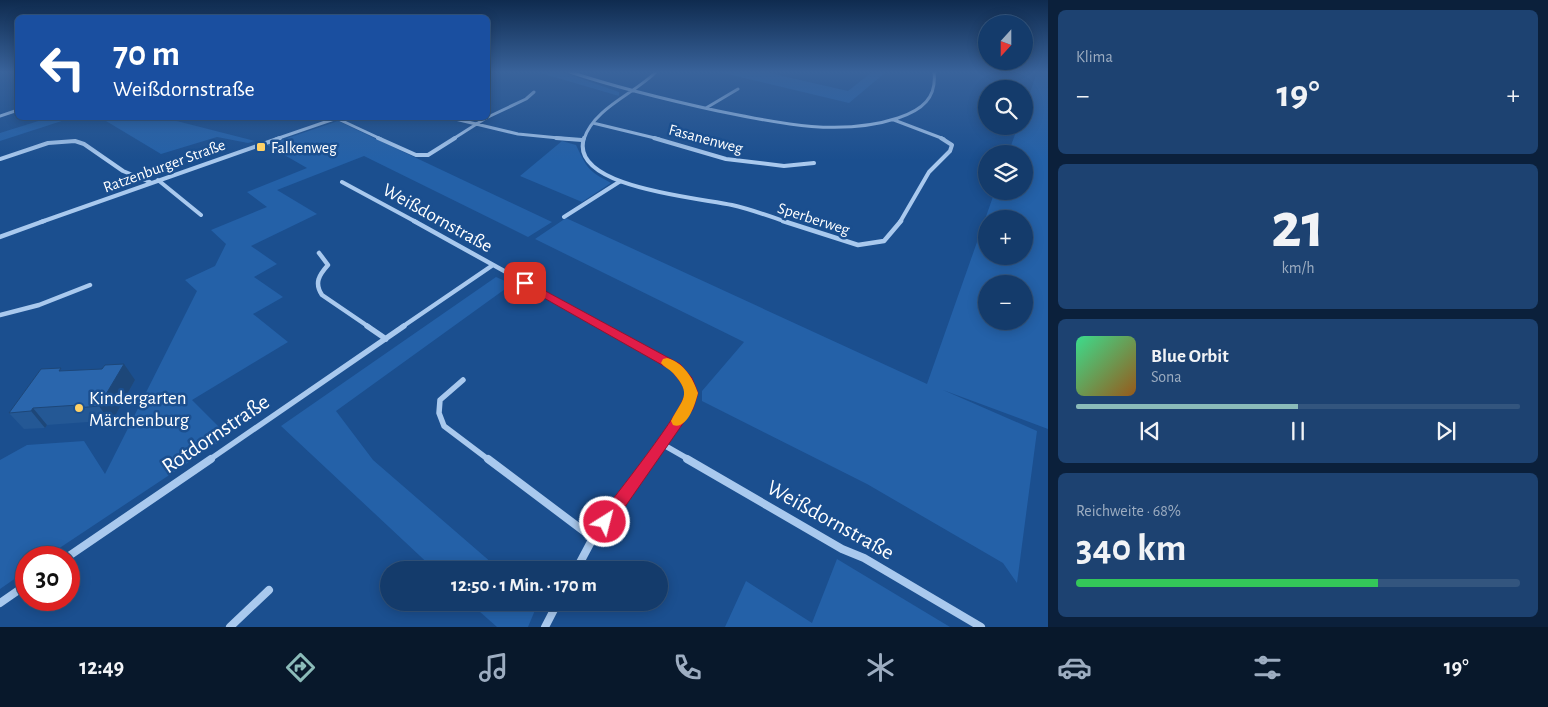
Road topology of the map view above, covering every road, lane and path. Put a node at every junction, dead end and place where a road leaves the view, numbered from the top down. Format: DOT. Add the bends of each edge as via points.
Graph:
graph roads {
  1 [pos="521,101"];
  2 [pos="620,101"];
  3 [pos="672,101"];
  4 [pos="718,101"];
  5 [pos="927,101"];
  6 [pos="706,109"];
  7 [pos="15,111"];
  8 [pos="0,116"];
  9 [pos="490,116"];
  10 [pos="330,120"];
  11 [pos="340,120"];
  12 [pos="459,120"];
  13 [pos="482,120"];
  14 [pos="894,120"];
  15 [pos="593,123"];
  16 [pos="476,124"];
  17 [pos="582,140"];
  18 [pos="0,159"];
  19 [pos="814,163"];
  20 [pos="158,180"];
  21 [pos="150,182"];
  22 [pos="342,182"];
  23 [pos="619,182"];
  24 [pos="201,215"];
  25 [pos="564,217"];
  26 [pos="0,237"];
  27 [pos="319,253"];
  28 [pos="493,266"];
  29 [pos="90,285"];
  30 [pos="0,315"];
  31 [pos="386,338"];
  32 [pos="463,380"];
  33 [pos="662,444"];
  34 [pos="593,538"];
  35 [pos="80,548"];
  36 [pos="581,561"];
  37 [pos="269,590"];
  38 [pos="15,593"];
  39 [pos="0,603"];
  40 [pos="554,611"];
  41 [pos="230,627"];
  42 [pos="546,627"];
  43 [pos="981,627"];
  1 -- 9 [label="street"];
  2 -- 15 [label="street"];
  3 -- 6 [label="street"];
  4 -- 6 [label="street"];
  5 -- 14 [label="street" via="920,110"];
  6 -- 14 [label="street" via="790,124 822,126 850,127"];
  7 -- 8 [label="street"];
  10 -- 20 [label="street, Ratzenburger Straße"];
  11 -- 16 [label="street" via="422,156"];
  12 -- 16 [label="street"];
  13 -- 16 [label="street"];
  14 -- 23 [label="street, Sperberweg" via="944,139 952,146 929,172 901,221 884,241 872,244 841,241 712,200"];
  15 -- 17 [label="street"];
  15 -- 19 [label="street, Fasanenweg" via="726,159 784,166"];
  16 -- 17 [label="street" via="518,134"];
  17 -- 23 [label="street, Sperberweg" via="589,162 600,173"];
  18 -- 21 [label="street" via="50,143 74,140 108,163"];
  20 -- 21 [label="street, Ratzenburger Straße"];
  20 -- 24 [label="street"];
  21 -- 26 [label="street, Ratzenburger Straße"];
  22 -- 28 [label="street, Weißdornstraße"];
  23 -- 25 [label="street"];
  27 -- 31 [label="street" via="328,265 317,281 322,295"];
  28 -- 31 [label="street, Rotdornstraße"];
  28 -- 33 [label="street, Weißdornstraße" via="676,367 692,393 688,406"];
  29 -- 30 [label="street" via="39,305"];
  31 -- 35 [label="street, Rotdornstraße"];
  32 -- 34 [label="street" via="440,400 439,413 444,426"];
  33 -- 34 [label="street, Weißdornstraße"];
  33 -- 43 [label="street, Weißdornstraße"];
  34 -- 36 [label="street, Weißdornstraße"];
  37 -- 41 [label="street"];
  38 -- 39 [label="street"];
  40 -- 42 [label="street"];
}
